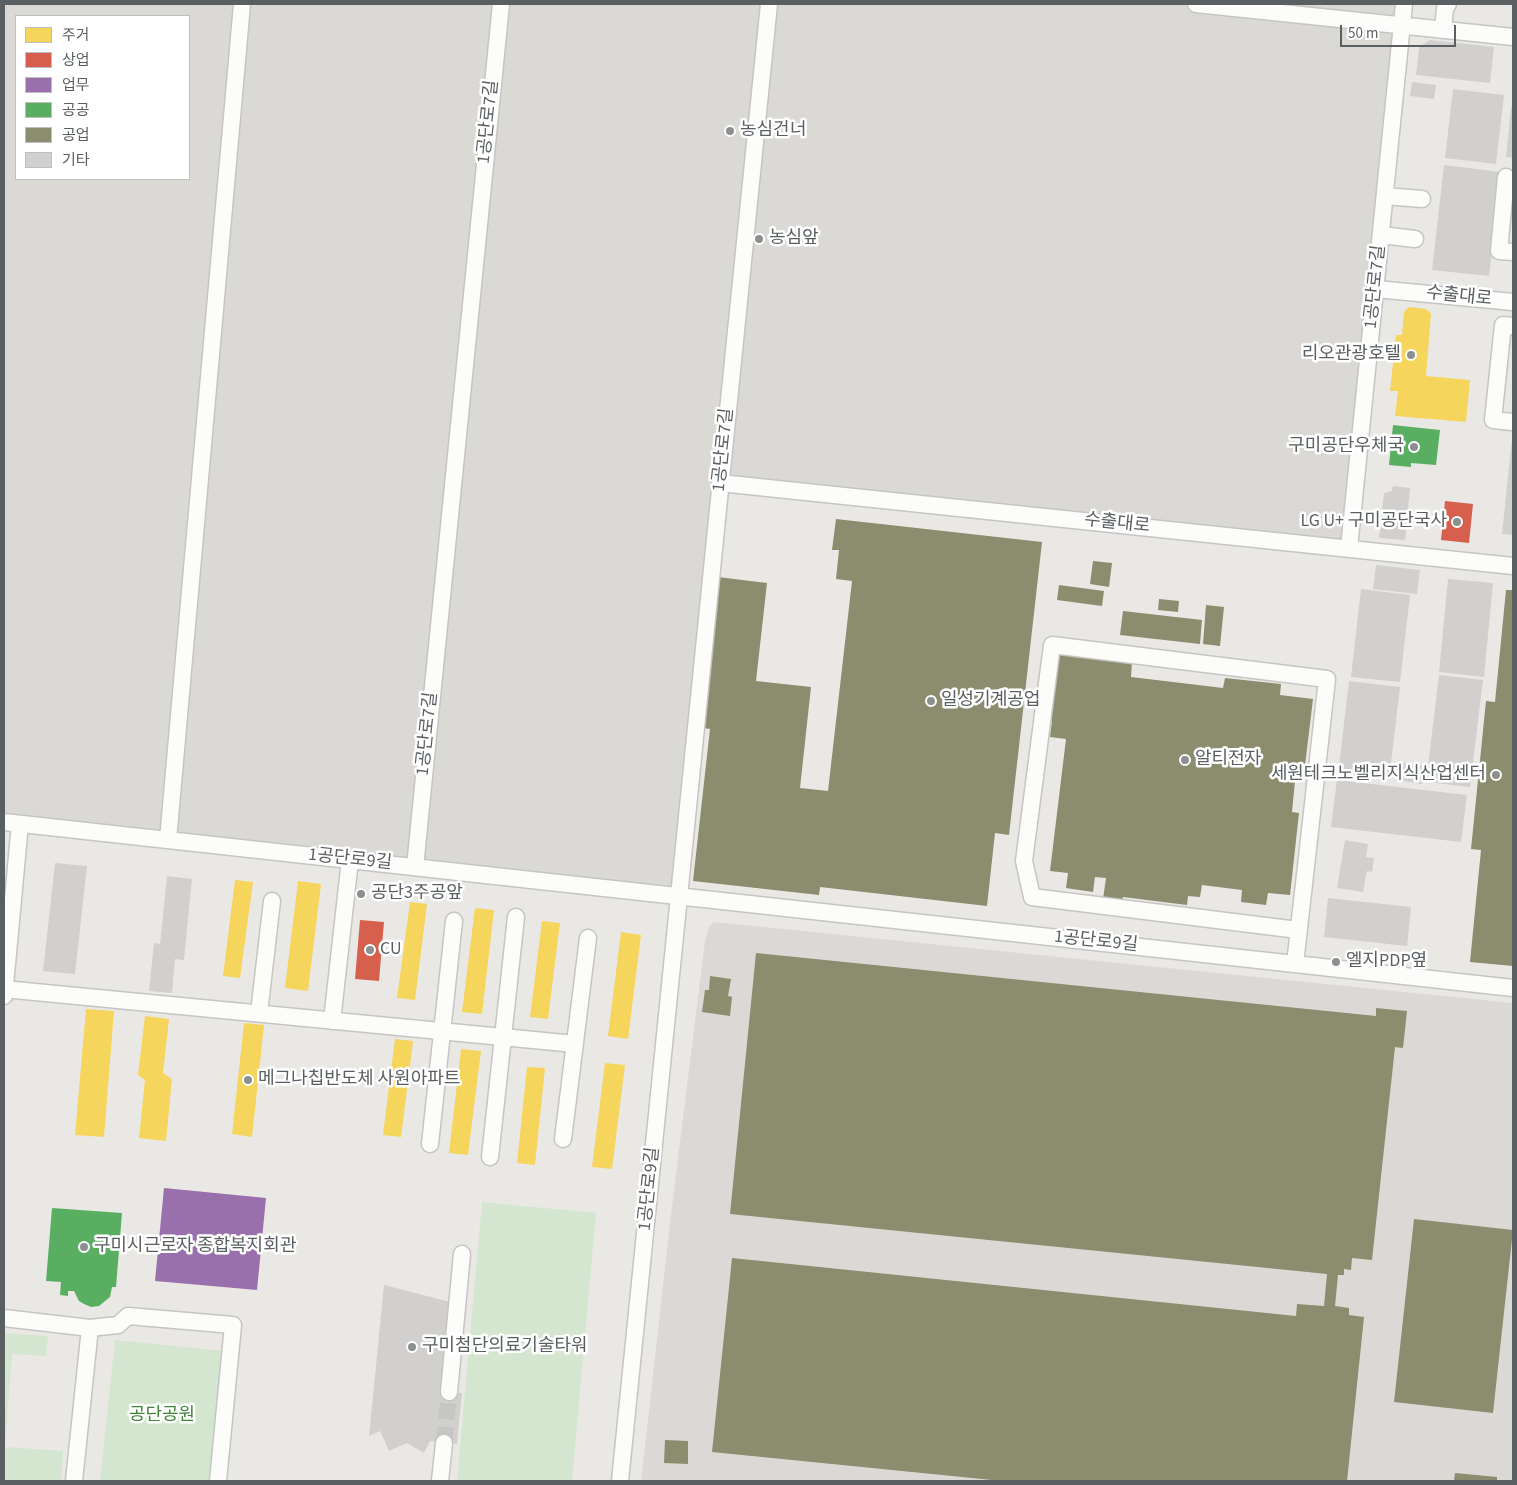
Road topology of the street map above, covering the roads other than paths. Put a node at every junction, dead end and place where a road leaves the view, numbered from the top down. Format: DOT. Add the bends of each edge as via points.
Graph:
graph roads {
  1 [pos="242,4"];
  2 [pos="501,4"];
  3 [pos="769,4"];
  4 [pos="1196,4"];
  5 [pos="1404,4"];
  6 [pos="1448,4"];
  7 [pos="1402,25"];
  8 [pos="1443,30"];
  9 [pos="1513,37"];
  10 [pos="1506,177"];
  11 [pos="1385,196"];
  12 [pos="1422,199"];
  13 [pos="1381,235"];
  14 [pos="1415,238"];
  15 [pos="1513,252"];
  16 [pos="1376,289"];
  17 [pos="1513,302"];
  18 [pos="1513,326"];
  19 [pos="1513,422"];
  20 [pos="720,483"];
  21 [pos="1350,548"];
  22 [pos="1513,566"];
  23 [pos="4,822"];
  24 [pos="20,824"];
  25 [pos="168,840"];
  26 [pos="350,860"];
  27 [pos="415,867"];
  28 [pos="679,896"];
  29 [pos="272,901"];
  30 [pos="516,917"];
  31 [pos="454,921"];
  32 [pos="1298,930"];
  33 [pos="588,938"];
  34 [pos="1295,964"];
  35 [pos="1513,988"];
  36 [pos="4,992"];
  37 [pos="259,1014"];
  38 [pos="332,1021"];
  39 [pos="442,1031"];
  40 [pos="503,1037"];
  41 [pos="575,1044"];
  42 [pos="563,1139"];
  43 [pos="430,1144"];
  44 [pos="490,1157"];
  45 [pos="462,1254"];
  46 [pos="4,1318"];
  47 [pos="90,1328"];
  48 [pos="449,1392"];
  49 [pos="444,1443"];
  50 [pos="74,1481"];
  51 [pos="218,1481"];
  52 [pos="440,1481"];
  53 [pos="620,1481"];
  1 -- 25 [label="street"];
  2 -- 27 [label="street, 1공단로7길"];
  3 -- 20 [label="street, 1공단로7길"];
  4 -- 7 [label="street"];
  5 -- 7 [label="street, 1공단로7길"];
  6 -- 8 [label="street"];
  7 -- 8 [label="street"];
  7 -- 11 [label="street, 1공단로7길"];
  8 -- 9 [label="street"];
  10 -- 15 [label="street" via="1499,251"];
  11 -- 12 [label="street"];
  11 -- 13 [label="street, 1공단로7길"];
  13 -- 14 [label="street"];
  13 -- 16 [label="street, 1공단로7길"];
  16 -- 17 [label="street, 수출대로"];
  16 -- 21 [label="street, 1공단로7길"];
  18 -- 19 [label="street" via="1503,325 1493,420"];
  20 -- 21 [label="street, 수출대로"];
  20 -- 28 [label="street, 1공단로7길"];
  21 -- 22 [label="street, 수출대로"];
  23 -- 24 [label="street, 1공단로9길"];
  24 -- 25 [label="street, 1공단로9길"];
  24 -- 36 [label="street"];
  25 -- 26 [label="street, 1공단로9길"];
  26 -- 27 [label="street, 1공단로9길"];
  26 -- 38 [label="street"];
  27 -- 28 [label="street, 1공단로9길"];
  28 -- 34 [label="street, 1공단로9길"];
  28 -- 53 [label="street, 1공단로9길"];
  29 -- 37 [label="street"];
  30 -- 40 [label="street"];
  31 -- 39 [label="street"];
  32 -- 32 [label="street" via="1327,679 1052,645 1024,861 1032,897"];
  32 -- 34 [label="street"];
  33 -- 41 [label="street"];
  34 -- 35 [label="street, 1공단로9길"];
  36 -- 37 [label="street"];
  37 -- 38 [label="street"];
  38 -- 39 [label="street"];
  39 -- 40 [label="street"];
  39 -- 43 [label="street"];
  40 -- 41 [label="street"];
  40 -- 44 [label="street"];
  41 -- 42 [label="street"];
  45 -- 48 [label="street"];
  46 -- 47 [label="street"];
  47 -- 50 [label="street"];
  47 -- 51 [label="street" via="118,1325 128,1316 233,1326"];
  49 -- 52 [label="street"];
}
